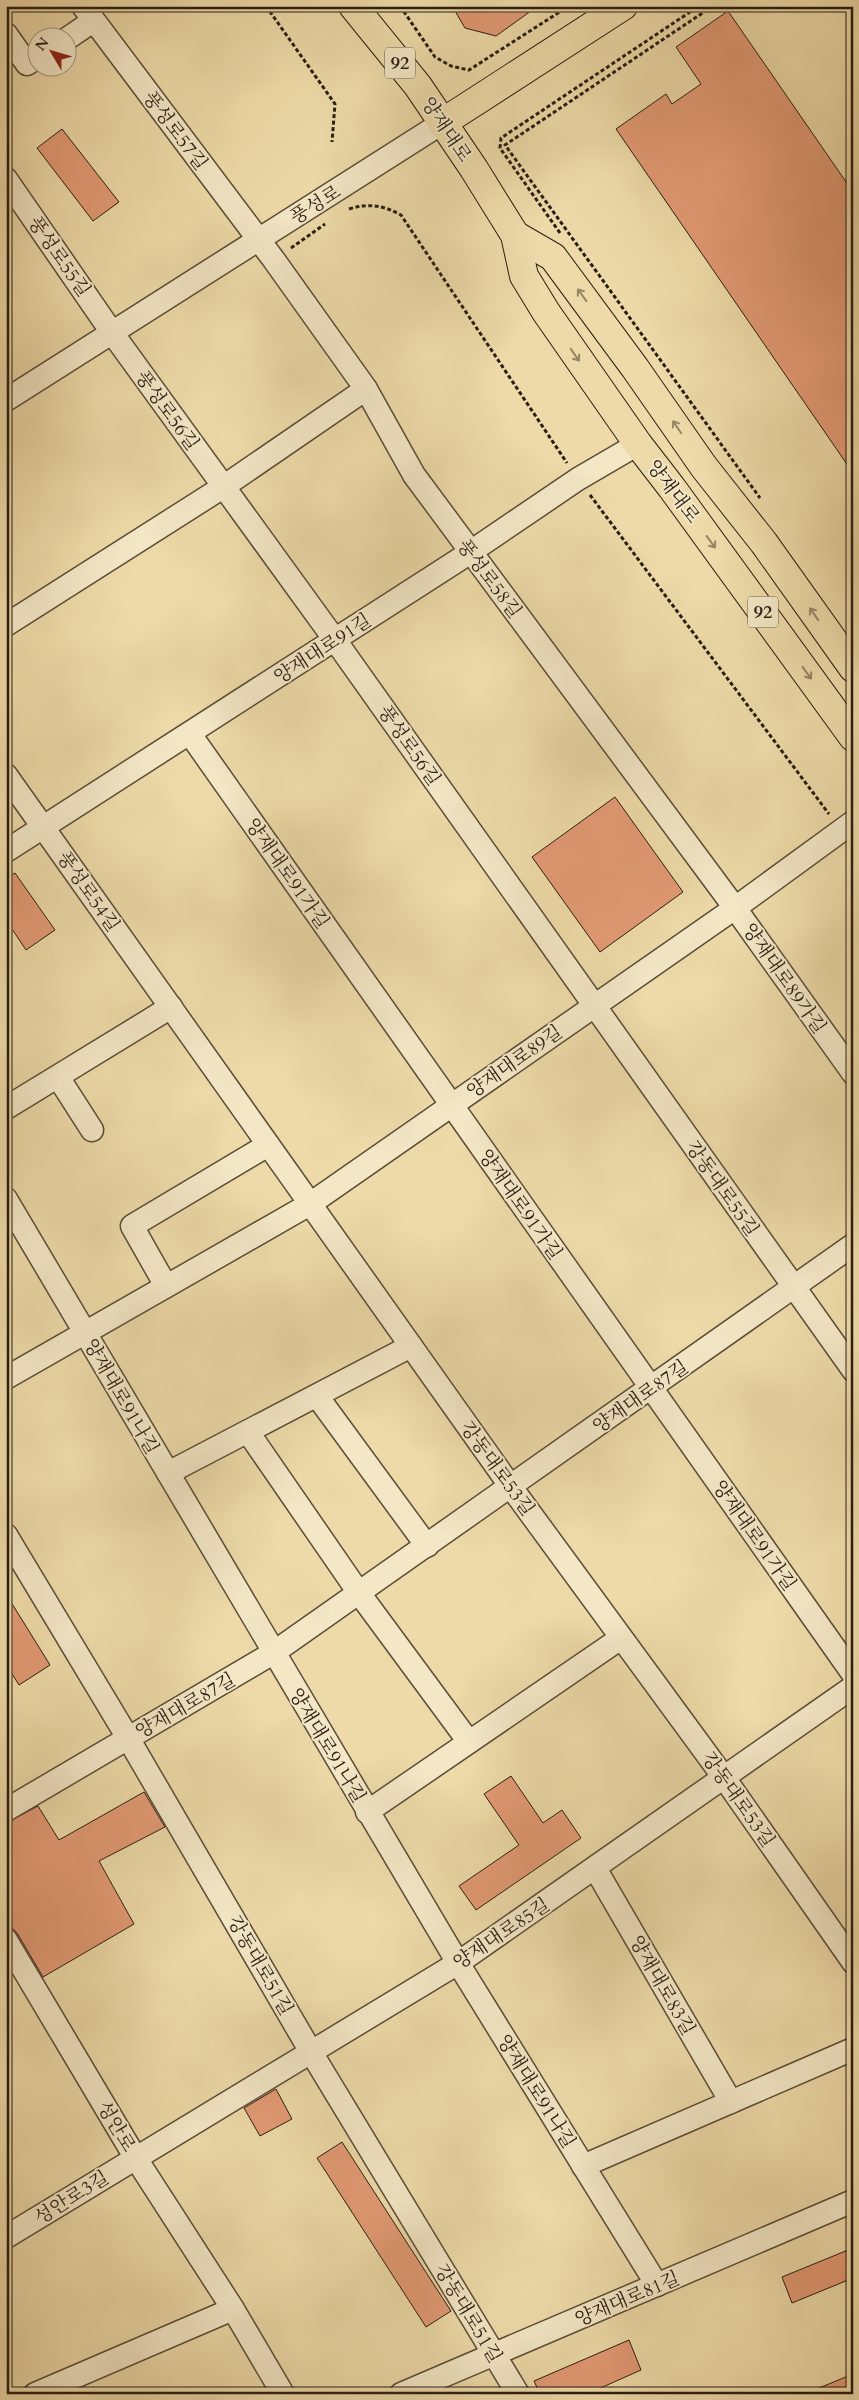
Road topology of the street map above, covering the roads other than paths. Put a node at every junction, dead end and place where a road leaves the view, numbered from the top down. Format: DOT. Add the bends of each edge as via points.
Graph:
graph roads {
  1 [pos="353,6"];
  2 [pos="612,9"];
  3 [pos="88,14"];
  4 [pos="76,28"];
  5 [pos="6,34"];
  6 [pos="28,56"];
  7 [pos="442,123"];
  8 [pos="6,179"];
  9 [pos="515,235"];
  10 [pos="259,239"];
  11 [pos="113,334"];
  12 [pos="366,389"];
  13 [pos="6,400"];
  14 [pos="638,444"];
  15 [pos="223,487"];
  16 [pos="470,552"];
  17 [pos="6,625"];
  18 [pos="335,640"];
  19 [pos="853,668"];
  20 [pos="190,734"];
  21 [pos="853,737"];
  22 [pos="6,775"];
  23 [pos="847,826"];
  24 [pos="44,828"];
  25 [pos="6,851"];
  26 [pos="735,908"];
  27 [pos="595,1005"];
  28 [pos="171,1007"];
  29 [pos="853,1073"];
  30 [pos="58,1077"];
  31 [pos="451,1106"];
  32 [pos="6,1108"];
  33 [pos="92,1130"];
  34 [pos="268,1145"];
  35 [pos="6,1200"];
  36 [pos="310,1204"];
  37 [pos="853,1245"];
  38 [pos="166,1286"];
  39 [pos="793,1287"];
  40 [pos="85,1333"];
  41 [pos="411,1346"];
  42 [pos="853,1370"];
  43 [pos="6,1378"];
  44 [pos="651,1388"];
  45 [pos="316,1396"];
  46 [pos="248,1432"];
  47 [pos="168,1473"];
  48 [pos="510,1487"];
  49 [pos="6,1536"];
  50 [pos="427,1546"];
  51 [pos="359,1593"];
  52 [pos="621,1638"];
  53 [pos="273,1653"];
  54 [pos="853,1674"];
  55 [pos="853,1688"];
  56 [pos="128,1738"];
  57 [pos="468,1742"];
  58 [pos="725,1778"];
  59 [pos="6,1810"];
  60 [pos="367,1812"];
  61 [pos="595,1868"];
  62 [pos="6,1940"];
  63 [pos="853,1962"];
  64 [pos="458,1963"];
  65 [pos="853,2049"];
  66 [pos="311,2052"];
  67 [pos="731,2102"];
  68 [pos="135,2157"];
  69 [pos="583,2166"];
  70 [pos="853,2201"];
  71 [pos="6,2237"];
  72 [pos="657,2285"];
  73 [pos="233,2309"];
  74 [pos="494,2355"];
  75 [pos="35,2394"];
  76 [pos="283,2394"];
  77 [pos="401,2394"];
  78 [pos="518,2394"];
  1 -- 7 [label="main road, 양재대로 / 92" via="418,86"];
  2 -- 7 [label="main road, 풍성로"];
  3 -- 4 [label="street, 풍성로57길"];
  3 -- 10 [label="street, 풍성로57길"];
  5 -- 6 [label="street"];
  7 -- 9 [label="main road, 양재대로 / 92"];
  7 -- 10 [label="street, 풍성로"];
  8 -- 11 [label="street, 풍성로55길"];
  9 -- 14 [label="main road, 양재대로 / 92, one-way" via="524,276"];
  19 -- 9 [label="main road, 양재대로 / 92, one-way" via="554,257"];
  10 -- 11 [label="street, 풍성로"];
  10 -- 12 [label="street, 풍성로58길"];
  11 -- 13 [label="street, 풍성로"];
  11 -- 15 [label="street, 풍성로56길"];
  12 -- 15 [label="street"];
  12 -- 16 [label="street, 풍성로58길" via="414,475"];
  14 -- 16 [label="street, 양재대로91길"];
  14 -- 21 [label="main road, 양재대로 / 92, one-way"];
  15 -- 17 [label="street"];
  15 -- 18 [label="street, 풍성로56길"];
  16 -- 18 [label="street, 양재대로91길"];
  16 -- 26 [label="street, 풍성로58길"];
  18 -- 20 [label="street, 양재대로91길"];
  18 -- 27 [label="street, 풍성로56길"];
  20 -- 24 [label="street, 양재대로91길"];
  20 -- 31 [label="street, 양재대로91가길"];
  22 -- 24 [label="street, 풍성로54길"];
  23 -- 26 [label="street, 양재대로89길"];
  24 -- 25 [label="street, 양재대로91길"];
  24 -- 28 [label="street, 풍성로54길"];
  26 -- 27 [label="street, 양재대로89길"];
  26 -- 29 [label="street, 양재대로89가길"];
  27 -- 31 [label="street, 양재대로89길"];
  27 -- 39 [label="street, 강동대로55길"];
  28 -- 30 [label="street"];
  28 -- 34 [label="street, 풍성로54길"];
  30 -- 32 [label="street"];
  30 -- 33 [label="street"];
  31 -- 36 [label="street, 양재대로89길"];
  31 -- 44 [label="street, 양재대로91가길"];
  34 -- 36 [label="street, 풍성로54길"];
  34 -- 38 [label="street" via="132,1226"];
  35 -- 40 [label="street, 양재대로91나길"];
  36 -- 38 [label="street, 양재대로89길"];
  36 -- 41 [label="street, 강동대로53길"];
  37 -- 39 [label="street, 양재대로87길"];
  38 -- 40 [label="street, 양재대로89길"];
  39 -- 42 [label="street, 강동대로55길"];
  39 -- 44 [label="street, 양재대로87길"];
  40 -- 43 [label="street, 양재대로89길"];
  40 -- 47 [label="street, 양재대로91나길"];
  41 -- 45 [label="street"];
  41 -- 48 [label="street, 강동대로53길"];
  44 -- 48 [label="street, 양재대로87길"];
  44 -- 54 [label="street, 양재대로91가길"];
  45 -- 46 [label="street"];
  45 -- 50 [label="street"];
  46 -- 47 [label="street"];
  46 -- 51 [label="street"];
  47 -- 53 [label="street, 양재대로91나길"];
  48 -- 50 [label="street, 양재대로87길"];
  48 -- 52 [label="street, 강동대로53길"];
  49 -- 56 [label="street, 강동대로51길"];
  50 -- 51 [label="street, 양재대로87길"];
  51 -- 53 [label="street, 양재대로87길"];
  51 -- 57 [label="street"];
  52 -- 57 [label="street"];
  52 -- 58 [label="street, 강동대로53길"];
  53 -- 56 [label="street, 양재대로87길"];
  53 -- 60 [label="street, 양재대로91나길"];
  55 -- 58 [label="street, 양재대로85길"];
  56 -- 59 [label="street, 양재대로87길"];
  56 -- 66 [label="street, 강동대로51길"];
  57 -- 60 [label="street"];
  58 -- 61 [label="street, 양재대로85길"];
  58 -- 63 [label="street, 강동대로53길"];
  60 -- 64 [label="street, 양재대로91나길"];
  61 -- 64 [label="street, 양재대로85길"];
  61 -- 67 [label="street, 양재대로83길"];
  62 -- 68 [label="street, 성안로"];
  64 -- 66 [label="street, 양재대로85길"];
  64 -- 69 [label="street, 양재대로91나길"];
  65 -- 67 [label="street"];
  66 -- 68 [label="street, 양재대로85길"];
  66 -- 74 [label="street, 강동대로51길"];
  67 -- 69 [label="street"];
  68 -- 71 [label="street, 성안로3길"];
  68 -- 73 [label="street, 성안로"];
  69 -- 72 [label="street, 양재대로91나길"];
  70 -- 72 [label="street, 양재대로81길"];
  72 -- 74 [label="street, 양재대로81길"];
  73 -- 75 [label="street"];
  73 -- 76 [label="street, 성안로"];
  74 -- 77 [label="street, 양재대로81길"];
  74 -- 78 [label="street, 강동대로51길"];
}
